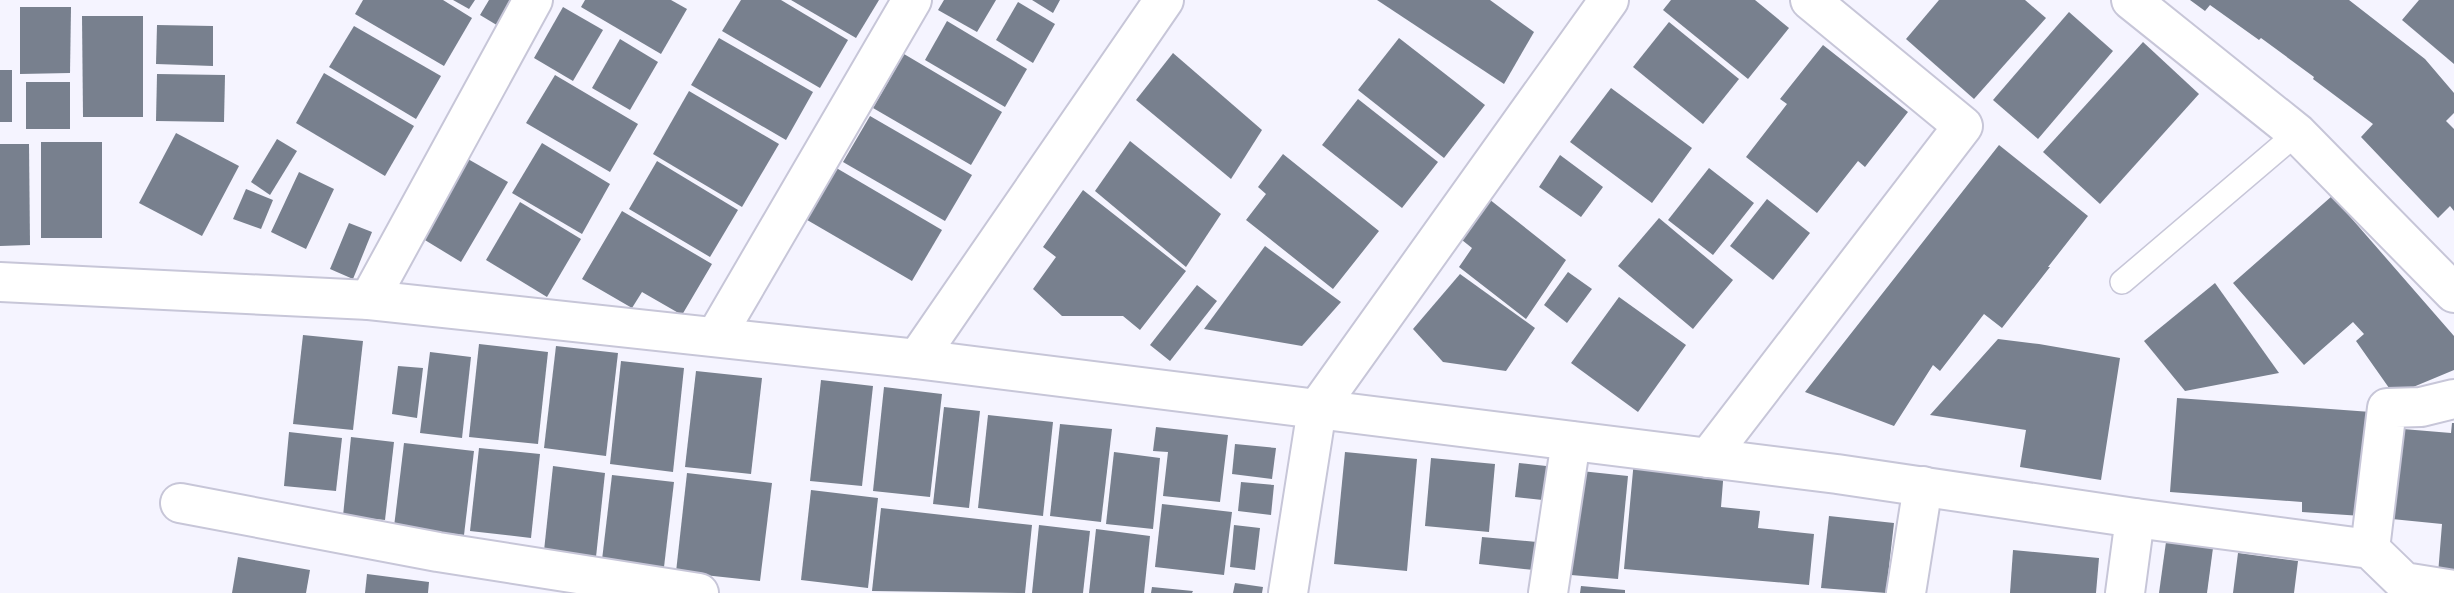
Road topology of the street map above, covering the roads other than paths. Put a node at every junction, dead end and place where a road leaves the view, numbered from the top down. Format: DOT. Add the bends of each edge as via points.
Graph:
graph roads {
  1 [pos="533,0"];
  2 [pos="912,0"];
  3 [pos="1164,0"];
  4 [pos="1609,0"];
  5 [pos="1810,0"];
  6 [pos="2131,0"];
  7 [pos="2297,133"];
  8 [pos="0,282"];
  9 [pos="2122,282"];
  10 [pos="2454,293"];
  11 [pos="369,300"];
  12 [pos="716,336"];
  13 [pos="917,359"];
  14 [pos="2454,399"];
  15 [pos="1317,409"];
  16 [pos="1571,441"];
  17 [pos="1709,458"];
  18 [pos="1923,486"];
  19 [pos="180,503"];
  20 [pos="2135,518"];
  21 [pos="2386,572"];
  22 [pos="2454,590"];
  23 [pos="699,593"];
  24 [pos="1288,593"];
  25 [pos="1548,593"];
  26 [pos="1906,593"];
  27 [pos="2126,593"];
  1 -- 11 [label="street"];
  2 -- 12 [label="street"];
  3 -- 13 [label="street"];
  4 -- 15 [label="street"];
  5 -- 17 [label="street" via="1963,126"];
  6 -- 7 [label="street"];
  7 -- 9 [label="lane"];
  7 -- 10 [label="street"];
  8 -- 11 [label="street"];
  11 -- 12 [label="street"];
  12 -- 13 [label="street"];
  13 -- 15 [label="street"];
  14 -- 21 [label="street" via="2421,407 2386,408"];
  15 -- 16 [label="street"];
  15 -- 24 [label="street"];
  16 -- 17 [label="street"];
  16 -- 25 [label="street"];
  17 -- 18 [label="street"];
  18 -- 20 [label="street"];
  18 -- 26 [label="street"];
  19 -- 23 [label="street" via="438,552"];
  20 -- 21 [label="street"];
  20 -- 27 [label="street"];
  21 -- 22 [label="street" via="2404,582"];
}
